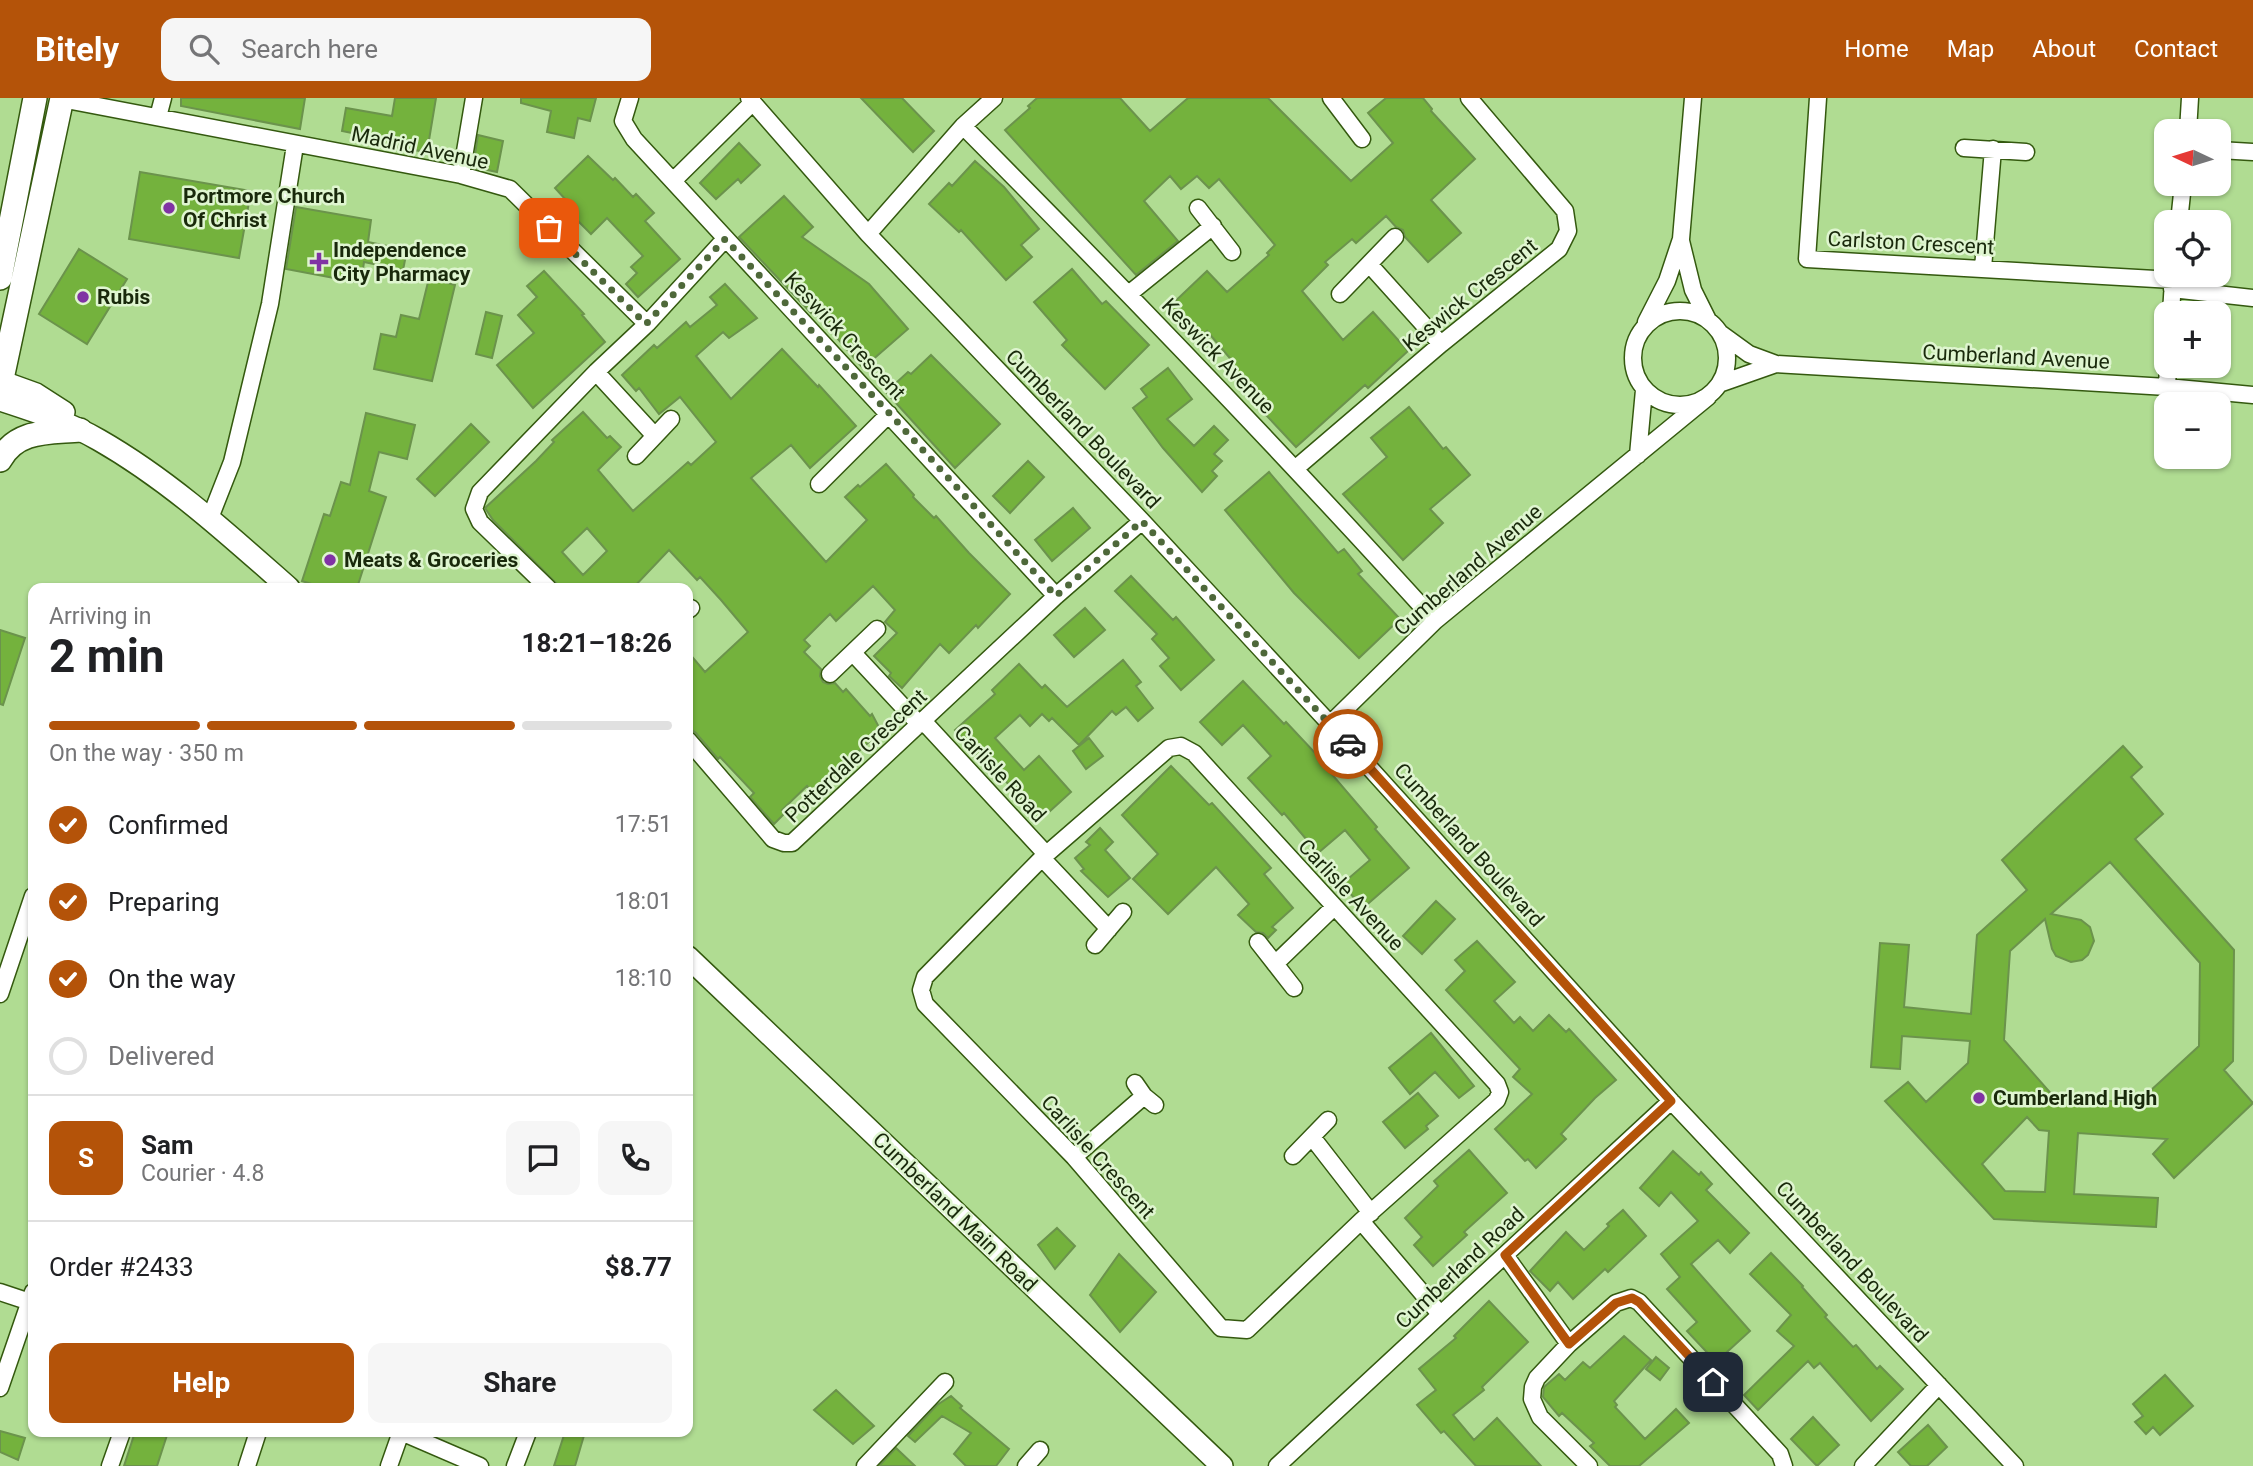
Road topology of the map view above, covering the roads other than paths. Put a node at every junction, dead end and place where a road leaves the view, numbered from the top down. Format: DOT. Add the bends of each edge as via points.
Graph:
graph roads {
  1 [pos="35,98"];
  2 [pos="62,98"];
  3 [pos="163,98"];
  4 [pos="474,98"];
  5 [pos="630,98"];
  6 [pos="994,98"];
  7 [pos="1469,98"];
  8 [pos="1693,98"];
  9 [pos="1818,98"];
  10 [pos="2190,98"];
  11 [pos="751,100"];
  12 [pos="1340,102"];
  13 [pos="158,117"];
  14 [pos="2189,119"];
  15 [pos="963,127"];
  16 [pos="1362,139"];
  17 [pos="295,145"];
  18 [pos="1964,148"];
  19 [pos="1993,149"];
  20 [pos="2231,151"];
  21 [pos="2026,152"];
  22 [pos="2253,152"];
  23 [pos="461,175"];
  24 [pos="673,181"];
  25 [pos="1198,208"];
  26 [pos="1213,226"];
  27 [pos="868,233"];
  28 [pos="1395,237"];
  29 [pos="725,239"];
  30 [pos="1681,239"];
  31 [pos="1232,252"];
  32 [pos="1369,264"];
  33 [pos="1983,268"];
  34 [pos="0,278"];
  35 [pos="2154,280"];
  36 [pos="2201,287"];
  37 [pos="1130,293"];
  38 [pos="1340,295"];
  39 [pos="2253,298"];
  40 [pos="1708,320"];
  41 [pos="646,324"];
  42 [pos="1644,326"];
  43 [pos="1720,333"];
  44 [pos="1441,344"];
  45 [pos="1776,364"];
  46 [pos="596,372"];
  47 [pos="2167,378"];
  48 [pos="1719,384"];
  49 [pos="2167,387"];
  50 [pos="0,388"];
  51 [pos="1644,390"];
  52 [pos="2253,395"];
  53 [pos="1708,397"];
  54 [pos="890,414"];
  55 [pos="671,419"];
  56 [pos="90,435"];
  57 [pos="655,436"];
  58 [pos="1638,455"];
  59 [pos="636,456"];
  60 [pos="0,460"];
  61 [pos="1296,468"];
  62 [pos="819,484"];
  63 [pos="210,518"];
  64 [pos="1142,521"];
  65 [pos="283,583"];
  66 [pos="543,583"];
  67 [pos="1056,596"];
  68 [pos="1435,621"];
  69 [pos="877,629"];
  70 [pos="853,653"];
  71 [pos="830,674"];
  72 [pos="922,724"];
  73 [pos="1330,724"];
  74 [pos="693,746"];
  75 [pos="1169,748"];
  76 [pos="1044,856"];
  77 [pos="1334,908"];
  78 [pos="28,911"];
  79 [pos="1123,912"];
  80 [pos="1109,929"];
  81 [pos="1258,942"];
  82 [pos="17,945"];
  83 [pos="1096,945"];
  84 [pos="28,949"];
  85 [pos="693,962"];
  86 [pos="1275,964"];
  87 [pos="1294,988"];
  88 [pos="0,994"];
  89 [pos="1497,1084"];
  90 [pos="1145,1095"];
  91 [pos="1671,1101"];
  92 [pos="1328,1120"];
  93 [pos="1312,1137"];
  94 [pos="1293,1156"];
  95 [pos="1074,1157"];
  96 [pos="1366,1217"];
  97 [pos="1505,1255"];
  98 [pos="0,1292"];
  99 [pos="28,1298"];
  100 [pos="28,1310"];
  101 [pos="1440,1314"];
  102 [pos="1569,1344"];
  103 [pos="945,1382"];
  104 [pos="1939,1385"];
  105 [pos="0,1388"];
  106 [pos="120,1437"];
  107 [pos="256,1437"];
  108 [pos="399,1437"];
  109 [pos="413,1437"];
  110 [pos="526,1437"];
  111 [pos="1040,1450"];
  112 [pos="110,1466"];
  113 [pos="247,1466"];
  114 [pos="389,1466"];
  115 [pos="480,1466"];
  116 [pos="515,1466"];
  117 [pos="865,1466"];
  118 [pos="1026,1466"];
  119 [pos="1222,1466"];
  120 [pos="1277,1466"];
  121 [pos="1589,1466"];
  122 [pos="1784,1466"];
  123 [pos="1863,1466"];
  124 [pos="2015,1466"];
  1 -- 34 [label="main road"];
  2 -- 13 [label="street, Madrid Avenue"];
  2 -- 50 [label="main road"];
  3 -- 13 [label="street"];
  4 -- 23 [label="street"];
  5 -- 24 [label="street, Keswick Crescent" via="623,121 627,130"];
  6 -- 15 [label="street"];
  7 -- 44 [label="street, Keswick Crescent" via="1565,211 1568,231 1559,249"];
  8 -- 30 [label="street"];
  9 -- 33 [label="street, Carlston Crescent" via="1807,259"];
  10 -- 14 [label="street"];
  11 -- 24 [label="street"];
  11 -- 27 [label="street, Cumberland Boulevard"];
  12 -- 16 [label="street"];
  13 -- 17 [label="street, Madrid Avenue"];
  15 -- 27 [label="street"];
  15 -- 37 [label="street, Keswick Avenue"];
  17 -- 23 [label="street, Madrid Avenue"];
  17 -- 63 [label="street" via="270,304 232,462"];
  18 -- 19 [label="street"];
  19 -- 21 [label="street"];
  19 -- 33 [label="street"];
  20 -- 22 [label="street"];
  23 -- 41 [label="street, Madrid Avenue" via="510,190"];
  24 -- 29 [label="street, Keswick Crescent"];
  25 -- 26 [label="street"];
  26 -- 31 [label="street"];
  26 -- 37 [label="street"];
  27 -- 64 [label="street, Cumberland Boulevard"];
  28 -- 32 [label="street"];
  29 -- 41 [label="street"];
  29 -- 54 [label="street, Keswick Crescent"];
  30 -- 40 [label="street" via="1693,290"];
  30 -- 42 [label="street" via="1667,281"];
  32 -- 38 [label="street"];
  32 -- 44 [label="street"];
  33 -- 35 [label="street, Carlston Crescent"];
  36 -- 39 [label="street, Carlston Crescent"];
  37 -- 61 [label="street, Keswick Avenue"];
  40 -- 42 [label="street" via="1675,310"];
  40 -- 43 [label="street"];
  41 -- 46 [label="street"];
  42 -- 51 [label="street" via="1632,358"];
  43 -- 45 [label="street, Cumberland Avenue" via="1749,354"];
  43 -- 48 [label="street" via="1726,368"];
  44 -- 61 [label="street, Keswick Crescent"];
  45 -- 48 [label="street, Cumberland Avenue"];
  45 -- 49 [label="street, Cumberland Avenue"];
  46 -- 57 [label="street"];
  46 -- 66 [label="street" via="489,481 474,509 489,532"];
  47 -- 49 [label="street"];
  48 -- 53 [label="street"];
  49 -- 52 [label="street, Cumberland Avenue"];
  50 -- 56 [label="street" via="36,394"];
  51 -- 53 [label="street" via="1658,401 1675,405"];
  51 -- 58 [label="street"];
  53 -- 58 [label="street, Cumberland Avenue"];
  54 -- 62 [label="street"];
  54 -- 67 [label="street, Keswick Crescent"];
  55 -- 57 [label="street"];
  56 -- 60 [label="main road" via="35,433 17,440"];
  56 -- 63 [label="street"];
  57 -- 59 [label="street"];
  58 -- 68 [label="street, Cumberland Avenue"];
  61 -- 68 [label="street, Keswick Avenue"];
  63 -- 65 [label="street"];
  64 -- 67 [label="street, Potterdale Crescent"];
  64 -- 73 [label="street, Cumberland Boulevard"];
  67 -- 72 [label="street, Potterdale Crescent"];
  68 -- 73 [label="street, Cumberland Avenue"];
  69 -- 70 [label="street"];
  70 -- 71 [label="street"];
  70 -- 72 [label="street, Carlisle Road"];
  72 -- 74 [label="street, Potterdale Crescent" via="793,843 773,839"];
  72 -- 76 [label="street, Carlisle Road"];
  73 -- 91 [label="street, Cumberland Boulevard"];
  75 -- 76 [label="street, Carlisle Crescent"];
  75 -- 77 [label="street, Carlisle Avenue" via="1181,746 1194,753"];
  76 -- 80 [label="street, Carlisle Road"];
  76 -- 95 [label="street, Carlisle Crescent" via="925,977 921,990 925,1004"];
  77 -- 86 [label="street"];
  77 -- 89 [label="street, Carlisle Avenue"];
  78 -- 82 [label="street"];
  79 -- 80 [label="street"];
  80 -- 83 [label="street"];
  81 -- 86 [label="street"];
  82 -- 84 [label="street"];
  82 -- 88 [label="street"];
  85 -- 119 [label="street, Cumberland Main Road"];
  86 -- 87 [label="street"];
  89 -- 96 [label="street, Carlisle Crescent" via="1497,1100"];
  90 -- 95 [label="street"];
  91 -- 97 [label="street, Cumberland Road"];
  91 -- 104 [label="street, Cumberland Boulevard"];
  92 -- 93 [label="street"];
  93 -- 94 [label="street"];
  93 -- 96 [label="street"];
  95 -- 96 [label="street, Carlisle Crescent" via="1221,1328 1247,1330"];
  96 -- 101 [label="street"];
  97 -- 101 [label="street, Cumberland Road"];
  97 -- 102 [label="street"];
  98 -- 99 [label="street"];
  100 -- 105 [label="street"];
  101 -- 120 [label="street, Cumberland Road"];
  102 -- 121 [label="street" via="1537,1378 1532,1399 1540,1417"];
  102 -- 122 [label="street" via="1616,1303 1632,1298 1780,1454"];
  103 -- 117 [label="street"];
  104 -- 123 [label="street"];
  104 -- 124 [label="street, Cumberland Boulevard"];
  106 -- 112 [label="street"];
  107 -- 113 [label="street"];
  108 -- 114 [label="street"];
  109 -- 115 [label="street"];
  110 -- 116 [label="street"];
  111 -- 118 [label="street"];
}
